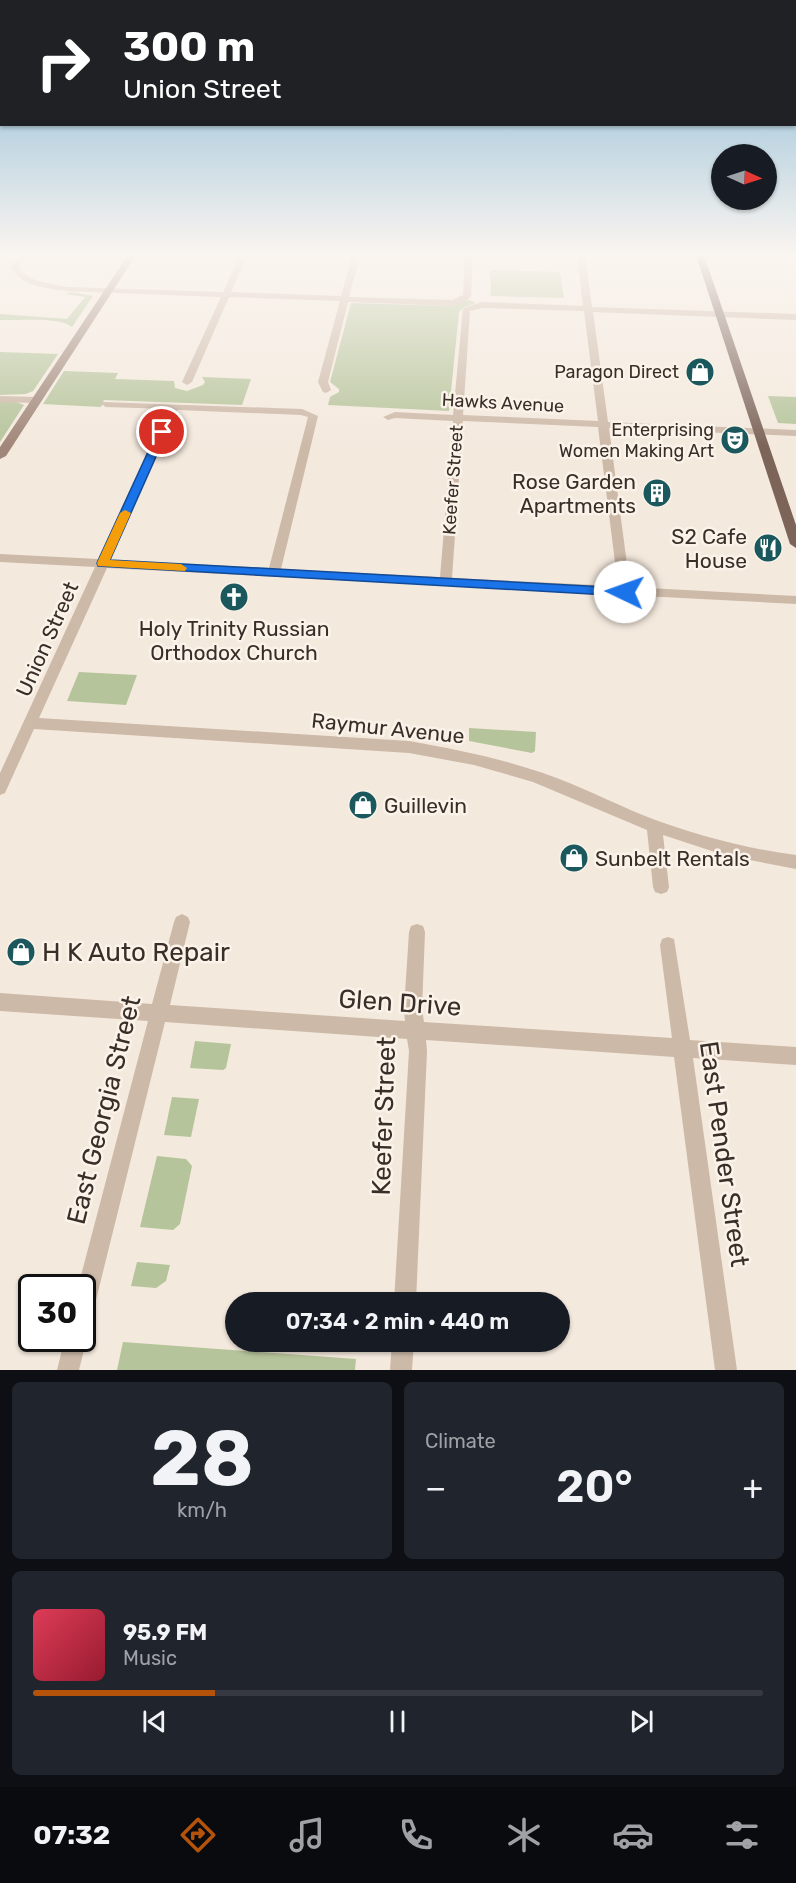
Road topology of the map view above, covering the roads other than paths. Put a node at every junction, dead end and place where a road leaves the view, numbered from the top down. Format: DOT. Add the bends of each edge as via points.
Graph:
graph roads {
  1 [pos="90,319"];
  2 [pos="215,319"];
  3 [pos="339,319"];
  4 [pos="465,319"];
  5 [pos="588,319"];
  6 [pos="721,319"];
  7 [pos="187,382"];
  8 [pos="326,390"];
  9 [pos="0,399"];
  10 [pos="36,400"];
  11 [pos="106,404"];
  12 [pos="174,406"];
  13 [pos="388,417"];
  14 [pos="458,417"];
  15 [pos="603,425"];
  16 [pos="758,431"];
  17 [pos="796,433"];
  18 [pos="0,456"];
  19 [pos="796,544"];
  20 [pos="0,558"];
  21 [pos="103,563"];
  22 [pos="274,573"];
  23 [pos="446,582"];
  24 [pos="625,592"];
  25 [pos="796,600"];
  26 [pos="31,723"];
  27 [pos="0,789"];
  28 [pos="654,826"];
  29 [pos="796,862"];
  30 [pos="661,887"];
  31 [pos="182,922"];
  32 [pos="417,932"];
  33 [pos="668,945"];
  34 [pos="0,1002"];
  35 [pos="158,1012"];
  36 [pos="416,1029"];
  37 [pos="683,1048"];
  38 [pos="796,1056"];
  39 [pos="92,1274"];
  40 [pos="406,1292"];
  41 [pos="72,1352"];
  42 [pos="402,1352"];
  43 [pos="68,1370"];
  44 [pos="401,1370"];
  45 [pos="726,1370"];
  1 -- 10 [label="main road"];
  2 -- 7 [label="street"];
  3 -- 8 [label="street" via="323,382"];
  4 -- 14 [label="street, Keefer Street"];
  5 -- 15 [label="street"];
  6 -- 16 [label="main road"];
  9 -- 10 [label="street"];
  10 -- 18 [label="main road"];
  11 -- 12 [label="street"];
  12 -- 21 [label="street, Union Street"];
  12 -- 22 [label="street" via="310,414 313,419"];
  13 -- 14 [label="street, Hawks Avenue"];
  14 -- 15 [label="street, Hawks Avenue"];
  14 -- 23 [label="street, Keefer Street"];
  15 -- 16 [label="street, Hawks Avenue"];
  15 -- 24 [label="street"];
  16 -- 17 [label="street, Hawks Avenue"];
  16 -- 19 [label="main road"];
  20 -- 21 [label="street"];
  21 -- 22 [label="street"];
  21 -- 26 [label="street, Union Street"];
  22 -- 23 [label="street"];
  23 -- 24 [label="street"];
  24 -- 25 [label="street"];
  26 -- 27 [label="street, Union Street"];
  26 -- 28 [label="street, Raymur Avenue" via="443,752 539,778"];
  28 -- 29 [label="street, Raymur Avenue" via="728,850"];
  28 -- 30 [label="street"];
  31 -- 35 [label="street, East Georgia Street"];
  32 -- 36 [label="street, Keefer Street" via="413,1010"];
  33 -- 37 [label="street, East Pender Street"];
  34 -- 35 [label="street, Glen Drive"];
  35 -- 36 [label="street, Glen Drive"];
  35 -- 39 [label="street, East Georgia Street"];
  36 -- 37 [label="street, Glen Drive"];
  36 -- 40 [label="street, Keefer Street"];
  37 -- 38 [label="street, Glen Drive"];
  37 -- 45 [label="street, East Pender Street"];
  41 -- 43 [label="street"];
  42 -- 44 [label="street"];
}
